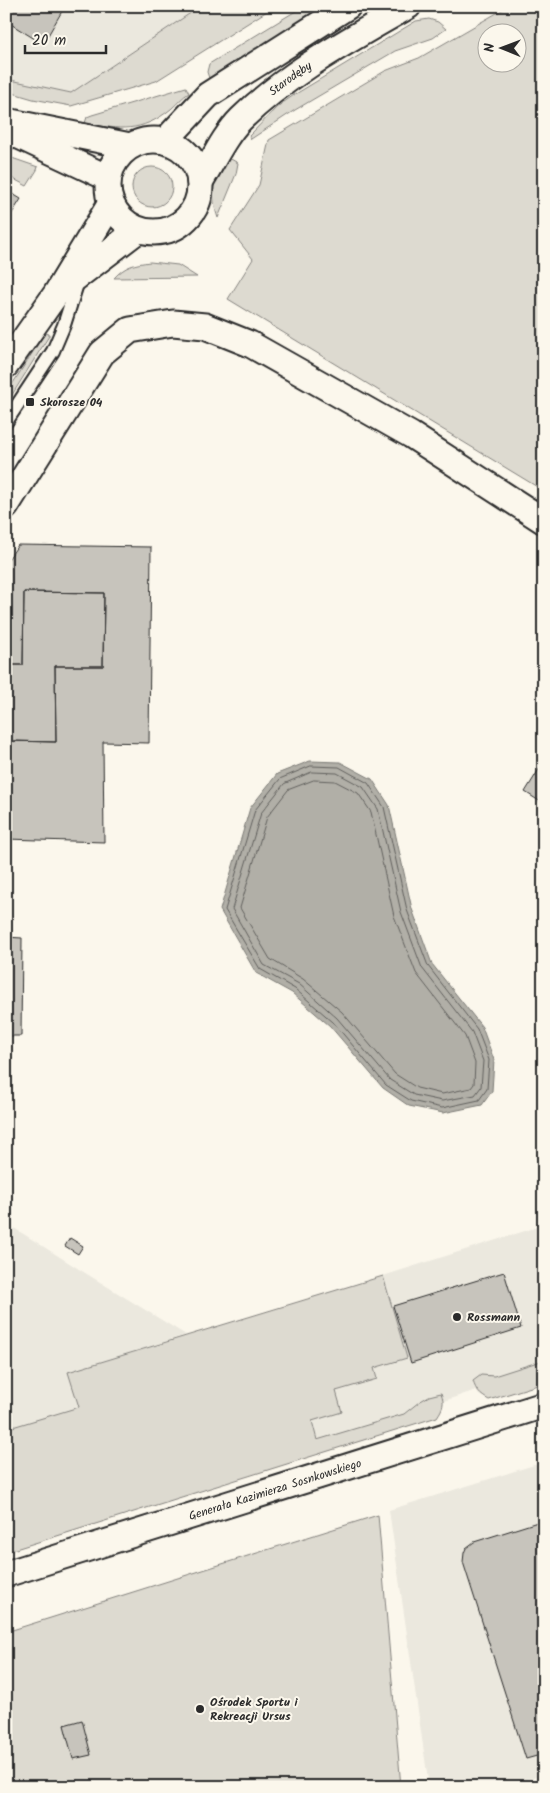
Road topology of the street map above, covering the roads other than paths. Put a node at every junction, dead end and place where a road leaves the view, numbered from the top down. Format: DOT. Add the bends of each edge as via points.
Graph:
graph roads {
  1 [pos="348,6"];
  2 [pos="408,6"];
  3 [pos="6,121"];
  4 [pos="6,130"];
  5 [pos="165,141"];
  6 [pos="130,146"];
  7 [pos="108,178"];
  8 [pos="200,182"];
  9 [pos="110,203"];
  10 [pos="138,230"];
  11 [pos="81,274"];
  12 [pos="56,294"];
  13 [pos="6,365"];
  14 [pos="6,422"];
  15 [pos="6,506"];
  16 [pos="544,521"];
  17 [pos="544,1405"];
  18 [pos="6,1574"];
  1 -- 5 [label="street" via="208,95"];
  2 -- 8 [label="street, Starodęby" via="296,72 241,119"];
  3 -- 6 [label="street"];
  4 -- 7 [label="street"];
  5 -- 6 [label="street" via="147,140"];
  5 -- 8 [label="street" via="190,156"];
  6 -- 7 [label="street" via="116,160"];
  7 -- 9 [label="street"];
  8 -- 10 [label="street" via="198,201 189,217 174,228 156,233"];
  9 -- 10 [label="street" via="121,220"];
  9 -- 12 [label="street"];
  10 -- 11 [label="street"];
  11 -- 12 [label="street"];
  11 -- 14 [label="lane" via="53,351"];
  12 -- 13 [label="street"];
  15 -- 16 [label="street" via="102,353 130,330 174,323 206,326 250,344 411,435"];
  17 -- 18 [label="street, Generała Kazimierza Sosnkowskiego"];
}
